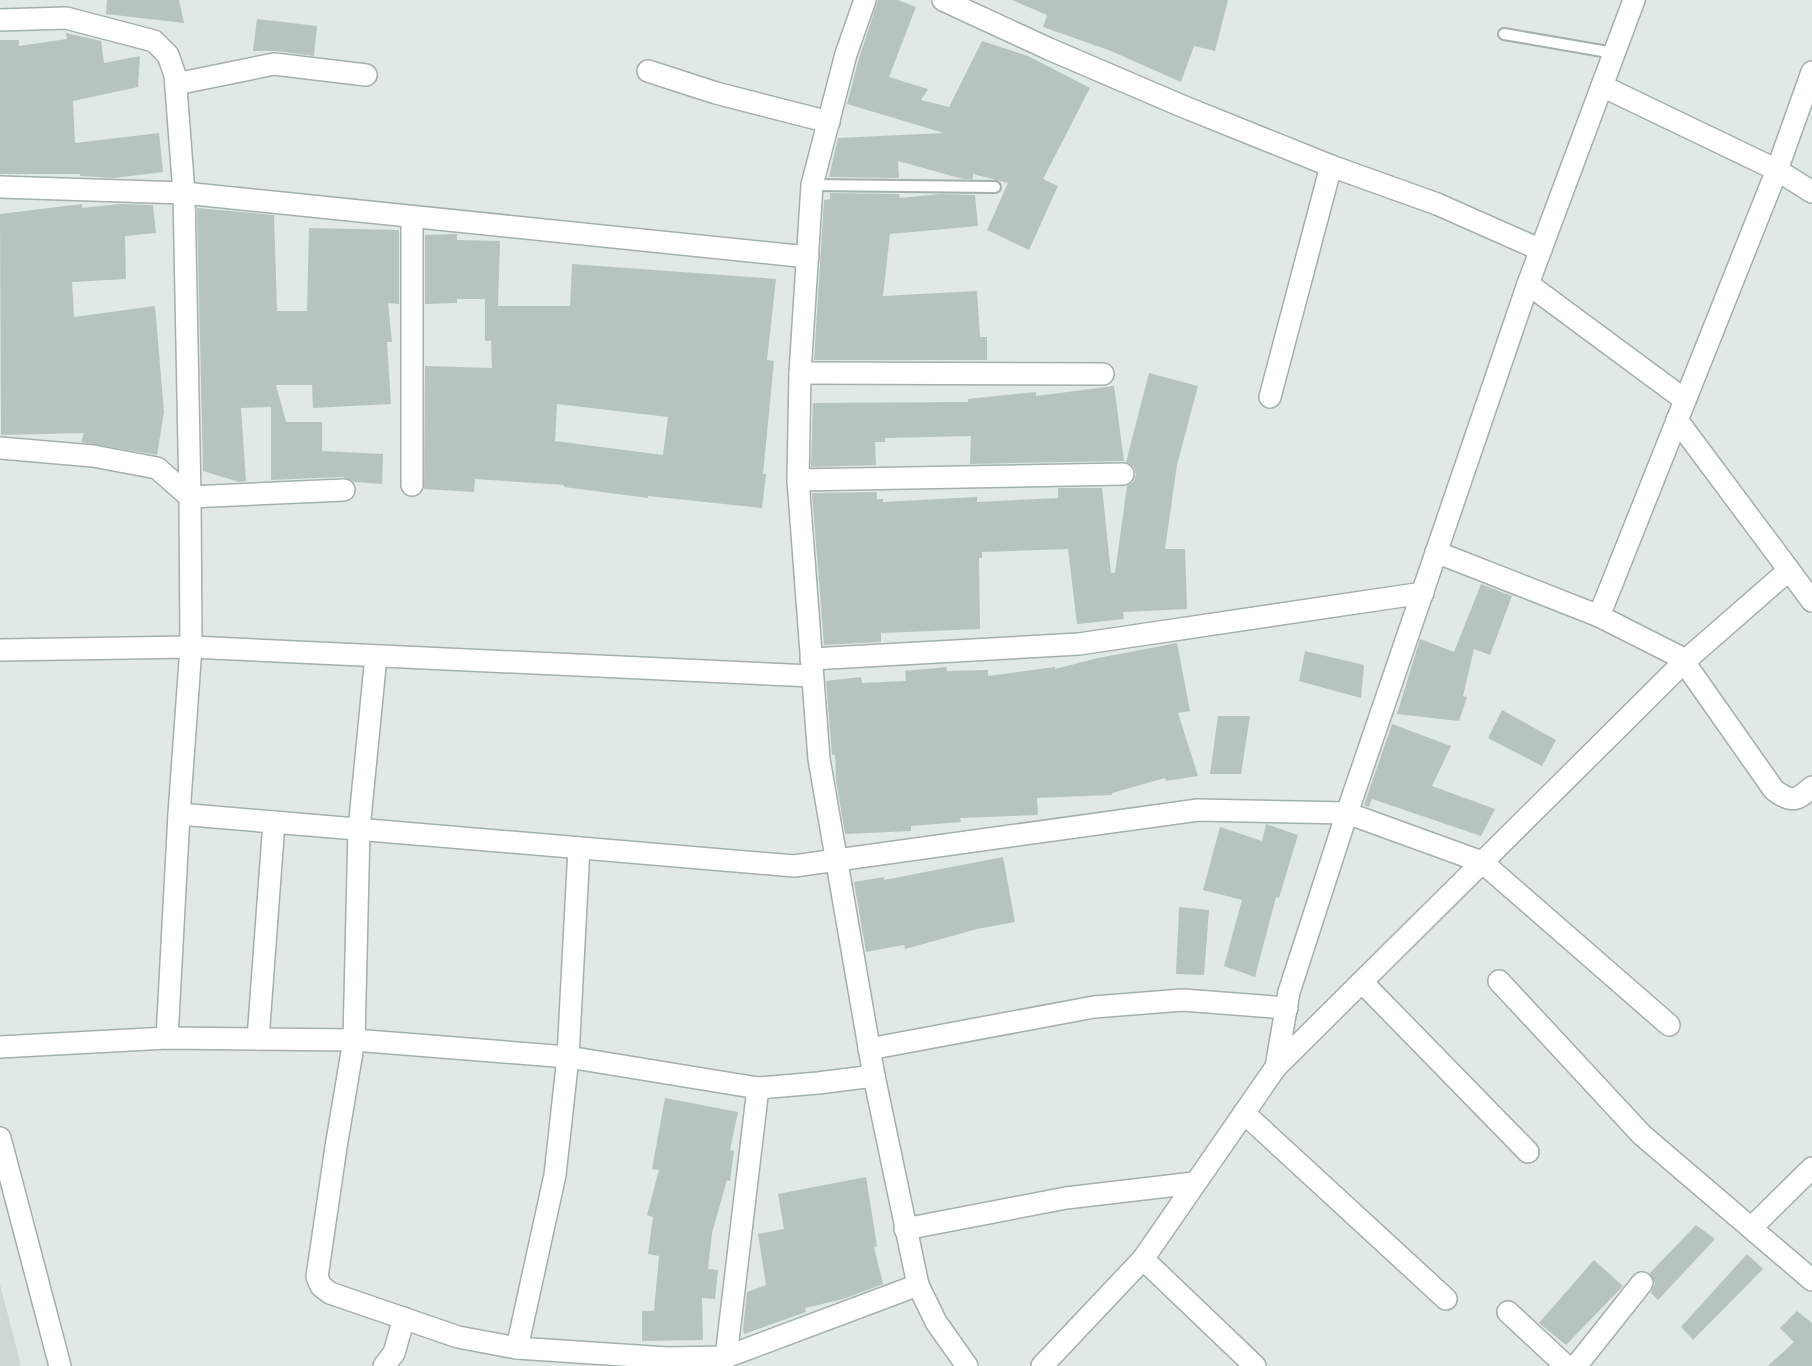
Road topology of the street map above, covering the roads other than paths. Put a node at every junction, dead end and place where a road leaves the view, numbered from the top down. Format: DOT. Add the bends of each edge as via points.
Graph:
graph roads {
  1 [pos="865,0"];
  2 [pos="943,0"];
  3 [pos="1634,0"];
  4 [pos="0,20"];
  5 [pos="1504,34"];
  6 [pos="1614,53"];
  7 [pos="648,71"];
  8 [pos="1812,72"];
  9 [pos="366,75"];
  10 [pos="176,84"];
  11 [pos="1602,86"];
  12 [pos="829,122"];
  13 [pos="1331,166"];
  14 [pos="1777,170"];
  15 [pos="812,185"];
  16 [pos="0,187"];
  17 [pos="995,187"];
  18 [pos="1812,192"];
  19 [pos="184,193"];
  20 [pos="412,217"];
  21 [pos="1541,250"];
  22 [pos="808,257"];
  23 [pos="1528,284"];
  24 [pos="800,373"];
  25 [pos="1103,374"];
  26 [pos="1270,397"];
  27 [pos="1681,410"];
  28 [pos="0,448"];
  29 [pos="1123,474"];
  30 [pos="798,480"];
  31 [pos="412,485"];
  32 [pos="344,490"];
  33 [pos="190,497"];
  34 [pos="1436,552"];
  35 [pos="1789,570"];
  36 [pos="1423,593"];
  37 [pos="1812,601"];
  38 [pos="1600,616"];
  39 [pos="191,648"];
  40 [pos="0,650"];
  41 [pos="376,656"];
  42 [pos="1685,661"];
  43 [pos="812,667"];
  44 [pos="1812,787"];
  45 [pos="1347,813"];
  46 [pos="179,814"];
  47 [pos="274,822"];
  48 [pos="359,829"];
  49 [pos="579,848"];
  50 [pos="836,860"];
  51 [pos="1482,862"];
  52 [pos="1499,981"];
  53 [pos="1362,982"];
  54 [pos="1287,1008"];
  55 [pos="1669,1025"];
  56 [pos="167,1038"];
  57 [pos="258,1039"];
  58 [pos="354,1040"];
  59 [pos="0,1047"];
  60 [pos="869,1049"];
  61 [pos="568,1057"];
  62 [pos="1276,1067"];
  63 [pos="874,1076"];
  64 [pos="758,1088"];
  65 [pos="1244,1113"];
  66 [pos="0,1138"];
  67 [pos="1528,1153"];
  68 [pos="1812,1168"];
  69 [pos="1194,1183"];
  70 [pos="1751,1228"];
  71 [pos="905,1229"];
  72 [pos="1143,1259"];
  73 [pos="1812,1280"];
  74 [pos="1642,1283"];
  75 [pos="918,1285"];
  76 [pos="1446,1299"];
  77 [pos="1508,1312"];
  78 [pos="404,1318"];
  79 [pos="517,1348"];
  80 [pos="726,1357"];
  81 [pos="668,1363"];
  82 [pos="60,1366"];
  83 [pos="384,1366"];
  84 [pos="967,1366"];
  85 [pos="1042,1366"];
  86 [pos="1255,1366"];
  87 [pos="1566,1366"];
  88 [pos="1576,1366"];
  1 -- 12 [label="street" via="845,54"];
  2 -- 13 [label="street" via="1073,60"];
  3 -- 6 [label="street"];
  4 -- 10 [label="street" via="65,18 154,41 167,55"];
  5 -- 6 [label="lane"];
  6 -- 11 [label="street"];
  7 -- 12 [label="street"];
  8 -- 14 [label="street"];
  9 -- 10 [label="street" via="274,64"];
  10 -- 19 [label="street"];
  11 -- 14 [label="street"];
  11 -- 21 [label="street"];
  12 -- 15 [label="street"];
  13 -- 21 [label="street" via="1437,204"];
  13 -- 26 [label="street"];
  14 -- 18 [label="street"];
  14 -- 27 [label="street"];
  15 -- 17 [label="lane"];
  15 -- 22 [label="street"];
  16 -- 19 [label="street"];
  19 -- 20 [label="street"];
  19 -- 33 [label="street"];
  20 -- 22 [label="street"];
  20 -- 31 [label="street"];
  21 -- 23 [label="street"];
  22 -- 24 [label="street"];
  23 -- 27 [label="street"];
  23 -- 34 [label="street"];
  24 -- 25 [label="street"];
  24 -- 30 [label="street"];
  27 -- 35 [label="street"];
  27 -- 38 [label="street"];
  28 -- 33 [label="street" via="93,456 157,468"];
  29 -- 30 [label="street"];
  30 -- 43 [label="street"];
  32 -- 33 [label="street"];
  33 -- 39 [label="street"];
  34 -- 36 [label="street"];
  34 -- 38 [label="street"];
  35 -- 37 [label="street"];
  35 -- 42 [label="street"];
  36 -- 43 [label="street" via="1079,644"];
  36 -- 45 [label="street"];
  38 -- 42 [label="street"];
  39 -- 40 [label="street"];
  39 -- 41 [label="street"];
  39 -- 46 [label="street"];
  41 -- 43 [label="street"];
  41 -- 48 [label="street"];
  42 -- 44 [label="street" via="1774,790 1786,799 1798,799"];
  42 -- 51 [label="street"];
  43 -- 50 [label="street" via="819,759"];
  45 -- 50 [label="street" via="1198,810"];
  45 -- 51 [label="street"];
  45 -- 54 [label="street"];
  46 -- 47 [label="street"];
  46 -- 56 [label="street"];
  47 -- 48 [label="street"];
  47 -- 57 [label="street"];
  48 -- 49 [label="street"];
  48 -- 58 [label="street"];
  49 -- 50 [label="street" via="793,866"];
  49 -- 61 [label="street"];
  50 -- 60 [label="street"];
  51 -- 53 [label="street"];
  51 -- 55 [label="street"];
  52 -- 70 [label="street" via="1642,1135"];
  53 -- 62 [label="street"];
  53 -- 67 [label="street"];
  54 -- 60 [label="street" via="1183,1000 1094,1007"];
  54 -- 62 [label="street"];
  56 -- 57 [label="street"];
  56 -- 59 [label="street"];
  57 -- 58 [label="street"];
  58 -- 61 [label="street"];
  58 -- 78 [label="street" via="317,1277 330,1293"];
  60 -- 63 [label="street"];
  61 -- 64 [label="street"];
  61 -- 79 [label="street" via="555,1175"];
  62 -- 65 [label="street"];
  63 -- 64 [label="street"];
  63 -- 71 [label="street"];
  64 -- 80 [label="street"];
  65 -- 69 [label="street"];
  65 -- 76 [label="street"];
  66 -- 82 [label="street"];
  68 -- 70 [label="street"];
  69 -- 71 [label="street" via="1066,1198"];
  69 -- 72 [label="street"];
  70 -- 73 [label="street"];
  71 -- 75 [label="street"];
  72 -- 85 [label="street"];
  72 -- 86 [label="street"];
  74 -- 88 [label="street"];
  75 -- 80 [label="street"];
  75 -- 84 [label="street" via="936,1322"];
  77 -- 87 [label="street"];
  78 -- 79 [label="street" via="458,1337"];
  78 -- 83 [label="street" via="394,1353"];
  79 -- 81 [label="street"];
  80 -- 81 [label="street"];
}
